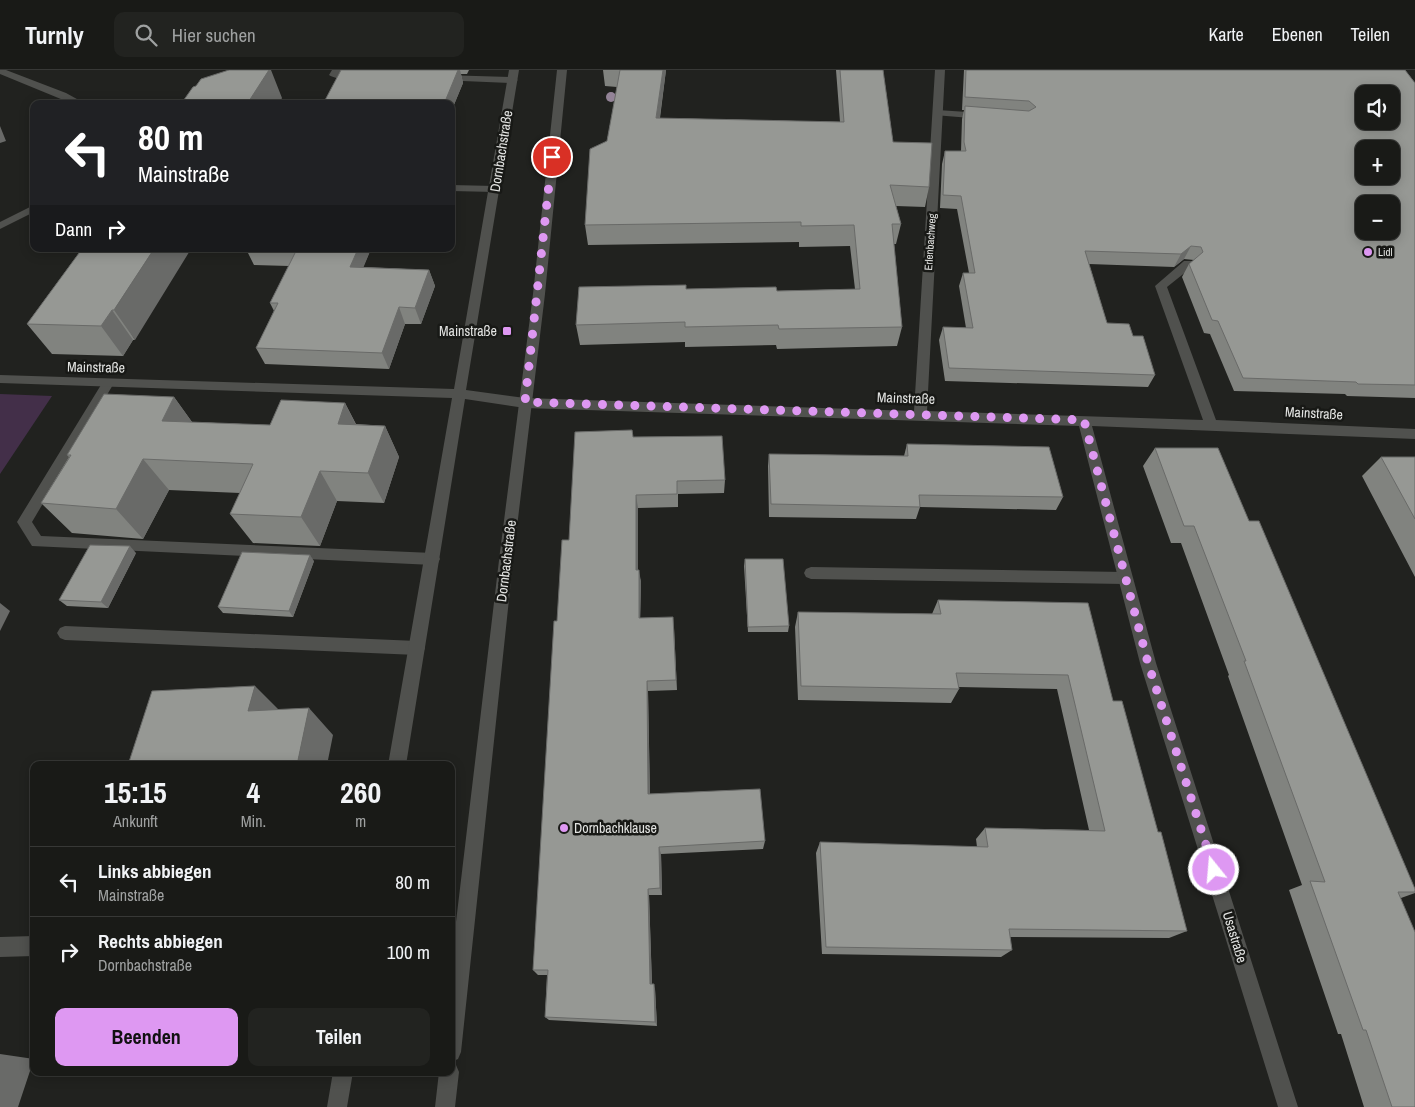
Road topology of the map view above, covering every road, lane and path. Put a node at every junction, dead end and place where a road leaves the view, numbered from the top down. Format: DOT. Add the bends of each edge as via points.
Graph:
graph roads {
  1 [pos="337,70"];
  2 [pos="562,70"];
  3 [pos="940,70"];
  4 [pos="0,71"];
  5 [pos="514,75"];
  6 [pos="374,76"];
  7 [pos="433,78"];
  8 [pos="73,100"];
  9 [pos="938,113"];
  10 [pos="996,117"];
  11 [pos="455,188"];
  12 [pos="495,189"];
  13 [pos="30,210"];
  14 [pos="0,226"];
  15 [pos="1188,264"];
  16 [pos="0,379"];
  17 [pos="108,383"];
  18 [pos="461,394"];
  19 [pos="525,402"];
  20 [pos="920,415"];
  21 [pos="1084,420"];
  22 [pos="1211,425"];
  23 [pos="1415,434"];
  24 [pos="433,559"];
  25 [pos="811,573"];
  26 [pos="1124,578"];
  27 [pos="64,633"];
  28 [pos="417,648"];
  29 [pos="398,761"];
  30 [pos="30,946"];
  31 [pos="0,947"];
  32 [pos="455,1017"];
  33 [pos="342,1076"];
  34 [pos="449,1076"];
  35 [pos="337,1107"];
  36 [pos="445,1107"];
  37 [pos="1288,1107"];
  1 -- 6 [label="street" via="334,75"];
  2 -- 19 [label="street, Dornbachstraße"];
  3 -- 9 [label="street, Erlenbachweg"];
  4 -- 8 [label="street"];
  5 -- 7 [label="street"];
  5 -- 12 [label="street, Dornbachstraße"];
  9 -- 10 [label="street"];
  9 -- 20 [label="street, Erlenbachweg"];
  11 -- 12 [label="street"];
  12 -- 18 [label="street, Dornbachstraße"];
  13 -- 14 [label="street"];
  15 -- 22 [label="street" via="1161,286"];
  16 -- 17 [label="street, Mainstraße"];
  17 -- 18 [label="street, Mainstraße"];
  17 -- 24 [label="street" via="24,522 38,542"];
  18 -- 19 [label="street, Mainstraße"];
  18 -- 24 [label="street, Dornbachstraße"];
  19 -- 20 [label="street, Mainstraße"];
  19 -- 32 [label="street, Dornbachstraße"];
  20 -- 21 [label="street, Mainstraße"];
  21 -- 22 [label="street, Mainstraße"];
  21 -- 26 [label="street, Usastraße"];
  22 -- 23 [label="street, Mainstraße"];
  24 -- 28 [label="street, Dornbachstraße"];
  25 -- 26 [label="street"];
  26 -- 37 [label="street, Usastraße"];
  27 -- 28 [label="street"];
  28 -- 29 [label="street, Dornbachstraße"];
  30 -- 31 [label="street"];
  33 -- 35 [label="street"];
  34 -- 36 [label="street"];
}
